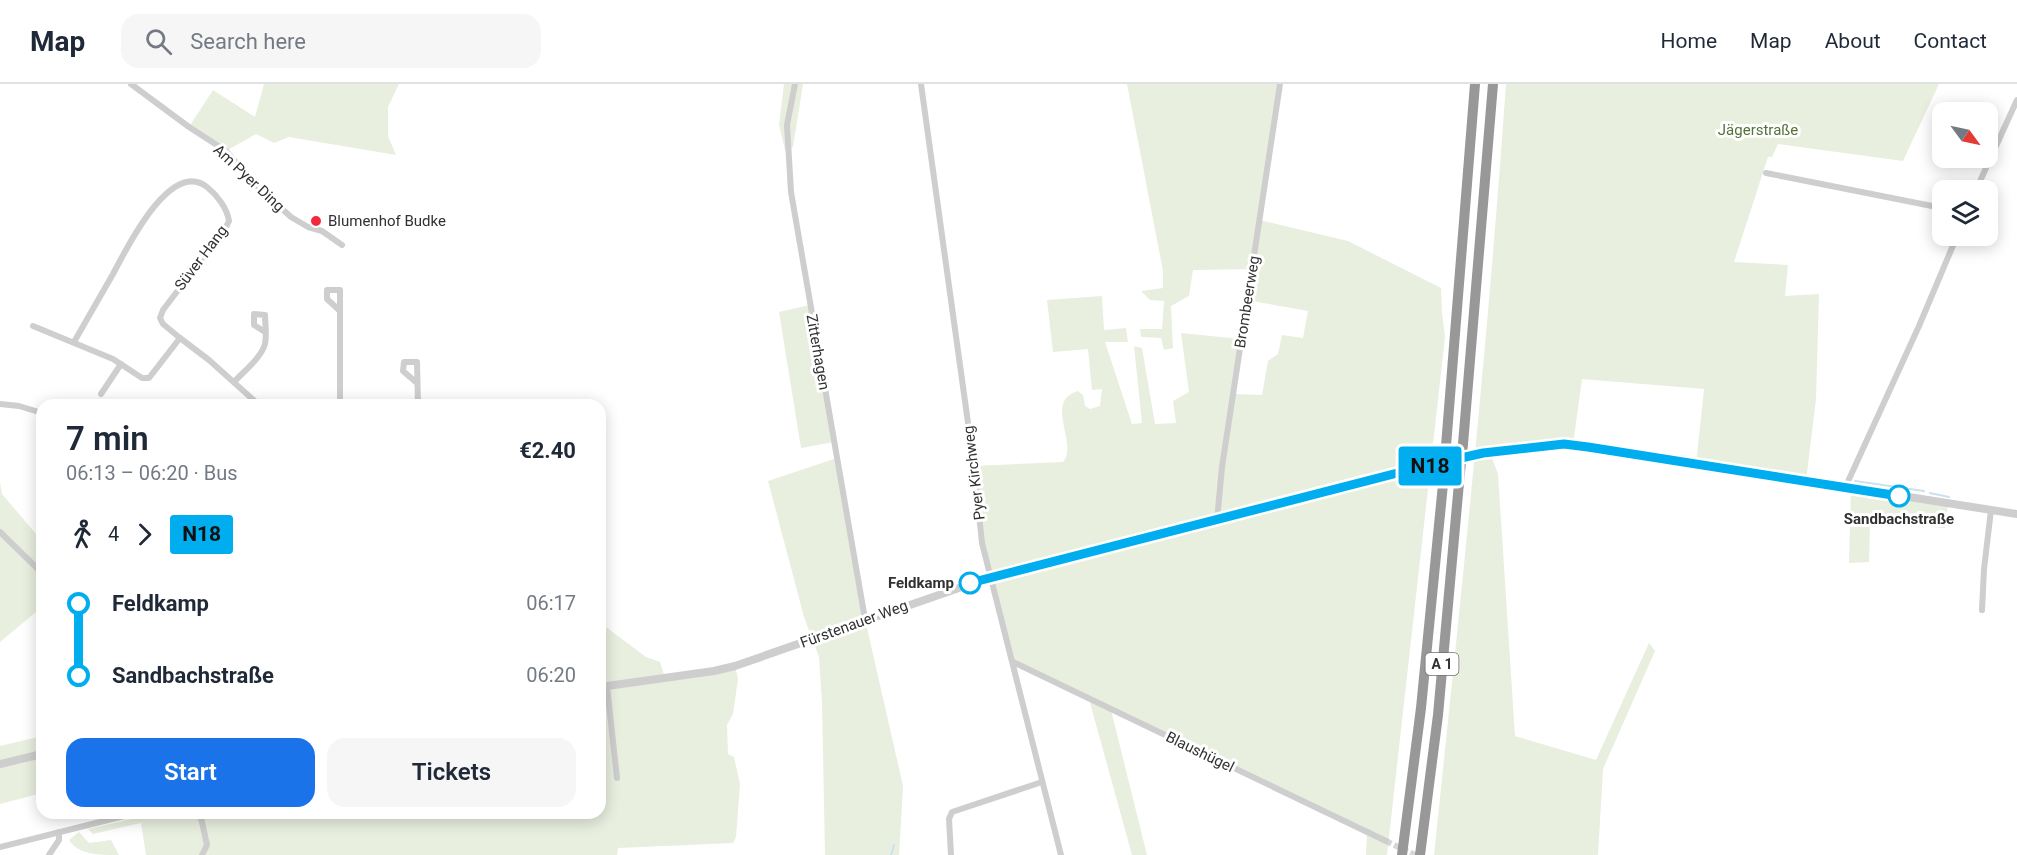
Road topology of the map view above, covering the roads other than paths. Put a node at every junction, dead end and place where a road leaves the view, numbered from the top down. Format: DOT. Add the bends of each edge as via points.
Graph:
graph roads {
  1 [pos="131,84"];
  2 [pos="795,84"];
  3 [pos="921,84"];
  4 [pos="1280,84"];
  5 [pos="1475,84"];
  6 [pos="1493,84"];
  7 [pos="2017,100"];
  8 [pos="1766,173"];
  9 [pos="1981,180"];
  10 [pos="1932,206"];
  11 [pos="342,244"];
  12 [pos="1953,246"];
  13 [pos="339,310"];
  14 [pos="33,326"];
  15 [pos="265,332"];
  16 [pos="180,338"];
  17 [pos="74,342"];
  18 [pos="121,364"];
  19 [pos="234,382"];
  20 [pos="417,383"];
  21 [pos="101,394"];
  22 [pos="253,399"];
  23 [pos="340,399"];
  24 [pos="418,399"];
  25 [pos="0,404"];
  26 [pos="36,411"];
  27 [pos="1845,488"];
  28 [pos="1991,510"];
  29 [pos="2017,514"];
  30 [pos="1217,520"];
  31 [pos="0,532"];
  32 [pos="36,567"];
  33 [pos="990,577"];
  34 [pos="1982,610"];
  35 [pos="865,619"];
  36 [pos="1013,662"];
  37 [pos="606,687"];
  38 [pos="606,706"];
  39 [pos="36,755"];
  40 [pos="0,764"];
  41 [pos="617,778"];
  42 [pos="1042,782"];
  43 [pos="112,819"];
  44 [pos="201,819"];
  45 [pos="59,832"];
  46 [pos="1386,841"];
  47 [pos="0,847"];
  48 [pos="49,855"];
  49 [pos="202,855"];
  50 [pos="951,855"];
  51 [pos="1061,855"];
  52 [pos="1402,855"];
  53 [pos="1420,855"];
  1 -- 11 [label="street, Am Pyer Ding" via="226,151 291,217"];
  2 -- 35 [label="street, Zitterhagen" via="787,125 791,192"];
  3 -- 33 [label="street, Pyer Kirchweg" via="982,543"];
  4 -- 30 [label="street, Brombeerweg"];
  5 -- 52 [label="highway, A 1, bridge" via="1444,474"];
  6 -- 53 [label="highway, A 1, bridge" via="1438,715"];
  7 -- 9 [label="street"];
  8 -- 10 [label="street"];
  12 -- 27 [label="street"];
  13 -- 23 [label="street"];
  14 -- 17 [label="street"];
  15 -- 19 [label="street" via="260,354"];
  16 -- 17 [label="street, Süver Hang" via="162,324 163,310 229,221 224,207 200,182 187,181 171,190 144,218"];
  16 -- 18 [label="street" via="148,378"];
  16 -- 19 [label="street"];
  17 -- 18 [label="street"];
  18 -- 21 [label="street"];
  19 -- 22 [label="street"];
  20 -- 24 [label="street"];
  25 -- 26 [label="street"];
  27 -- 28 [label="street, Fürstenauer Weg"];
  27 -- 30 [label="street, Fürstenauer Weg" via="1564,444 1503,450 1413,469"];
  28 -- 29 [label="street, Fürstenauer Weg"];
  28 -- 34 [label="street"];
  30 -- 33 [label="street, Fürstenauer Weg"];
  31 -- 32 [label="street"];
  33 -- 35 [label="street, Fürstenauer Weg"];
  33 -- 36 [label="street, Pyer Kirchweg"];
  35 -- 37 [label="street, Fürstenauer Weg" via="735,666"];
  36 -- 42 [label="street, Pyer Kirchweg"];
  36 -- 46 [label="street, Blaushügel"];
  38 -- 41 [label="street, Fürstenauer Weg"];
  39 -- 40 [label="street"];
  42 -- 50 [label="street" via="952,812"];
  42 -- 51 [label="street, Pyer Kirchweg"];
  43 -- 45 [label="street"];
  44 -- 49 [label="street" via="207,845"];
  45 -- 47 [label="street"];
  45 -- 48 [label="street" via="59,840"];
}
